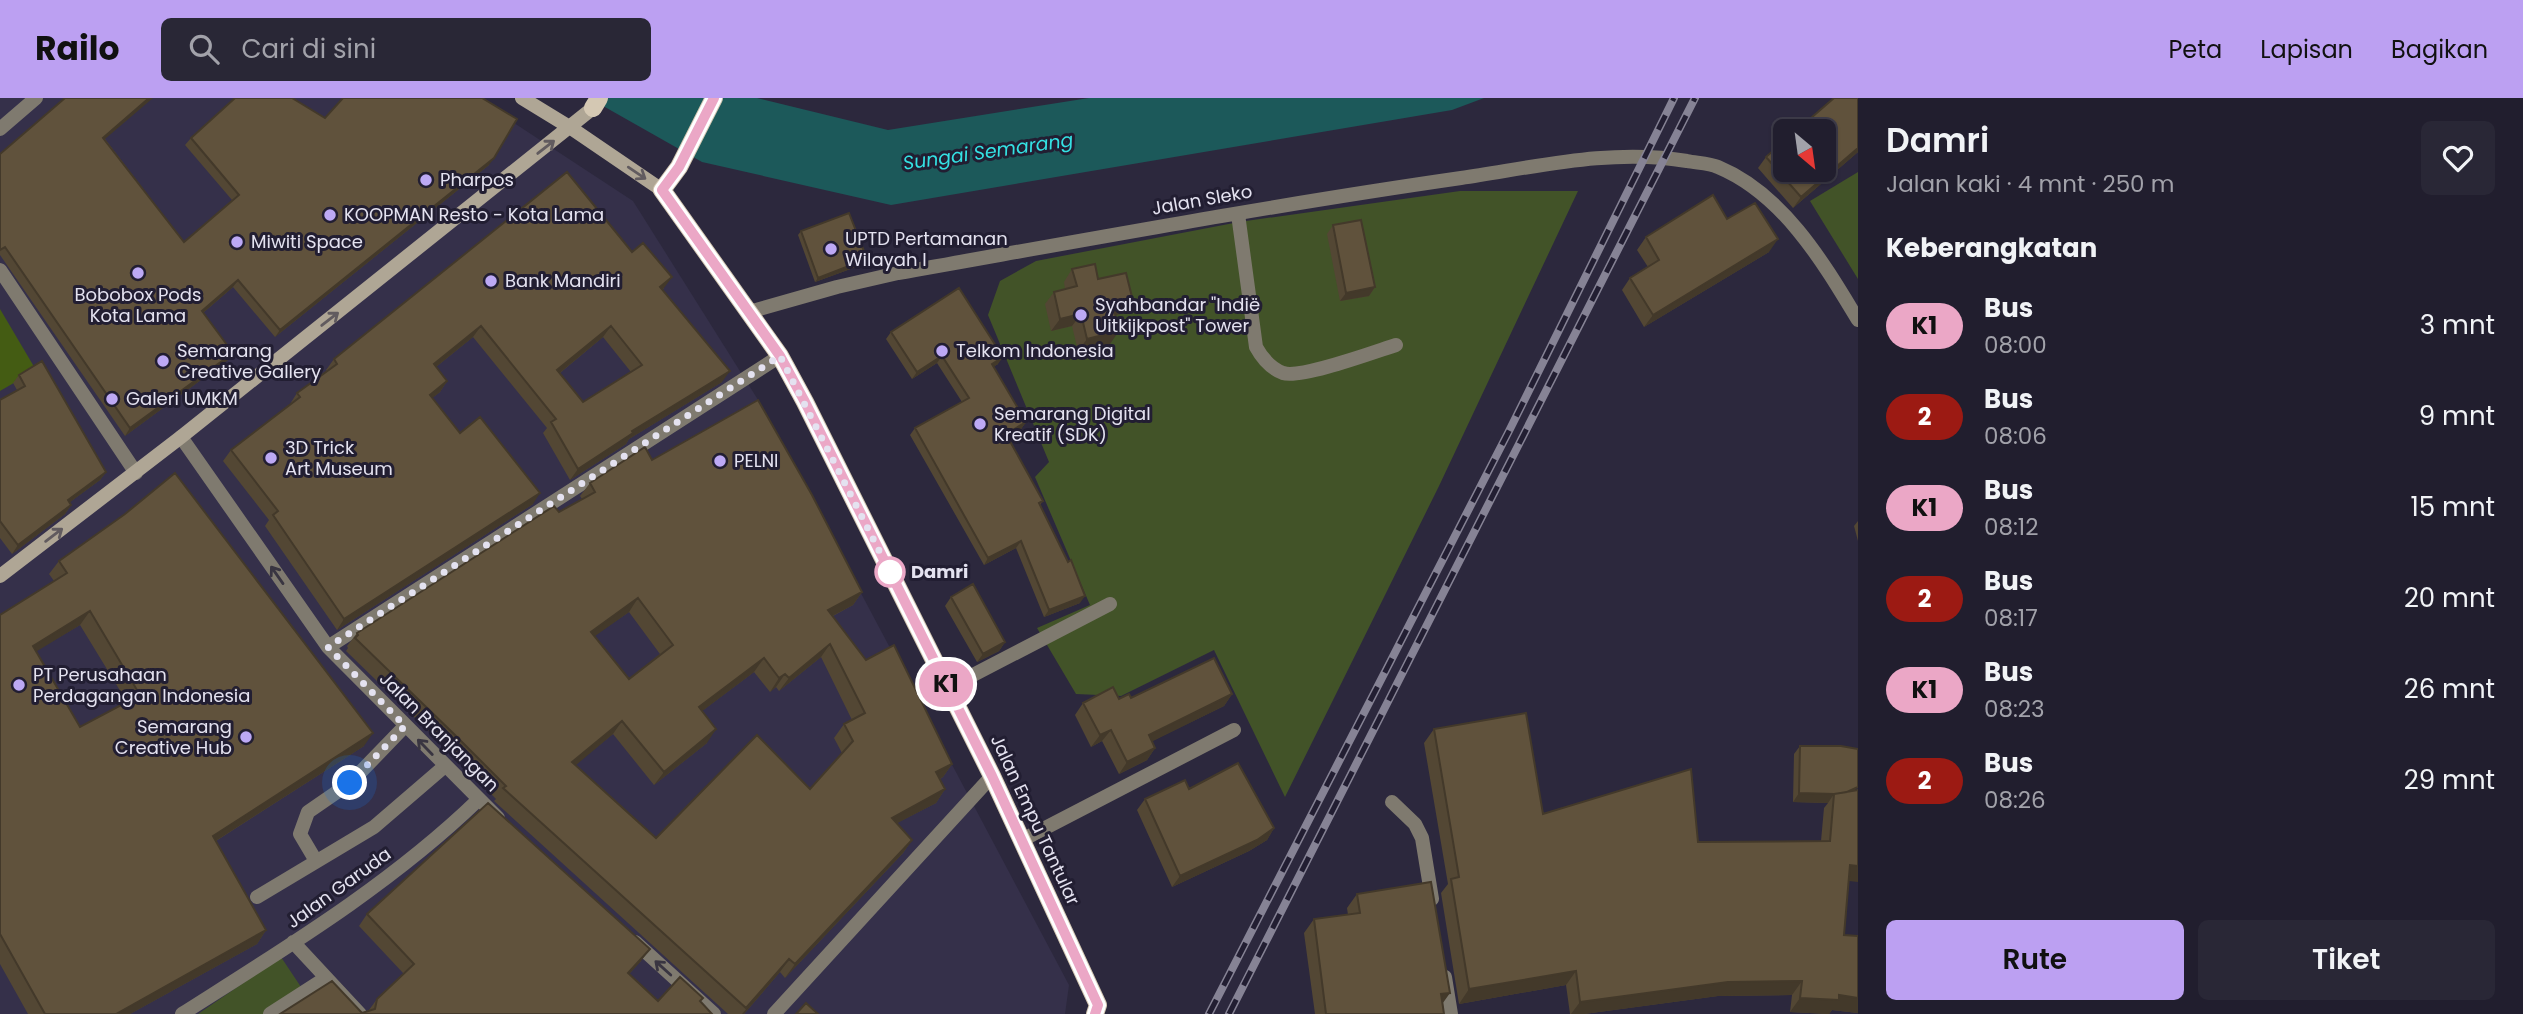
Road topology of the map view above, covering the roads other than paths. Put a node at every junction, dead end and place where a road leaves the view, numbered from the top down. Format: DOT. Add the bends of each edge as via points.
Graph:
graph roads {
  1 [pos="36,98"];
  2 [pos="522,98"];
  3 [pos="714,98"];
  4 [pos="596,103"];
  5 [pos="571,128"];
  6 [pos="0,129"];
  7 [pos="662,190"];
  8 [pos="1238,214"];
  9 [pos="0,270"];
  10 [pos="750,312"];
  11 [pos="1858,320"];
  12 [pos="1396,345"];
  13 [pos="780,356"];
  14 [pos="181,437"];
  15 [pos="136,473"];
  16 [pos="0,576"];
  17 [pos="1110,604"];
  18 [pos="328,647"];
  19 [pos="948,688"];
  20 [pos="405,726"];
  21 [pos="1234,730"];
  22 [pos="444,766"];
  23 [pos="992,776"];
  24 [pos="478,800"];
  25 [pos="1392,802"];
  26 [pos="509,828"];
  27 [pos="1022,840"];
  28 [pos="316,862"];
  29 [pos="257,897"];
  30 [pos="1434,914"];
  31 [pos="621,930"];
  32 [pos="293,942"];
  33 [pos="1442,964"];
  34 [pos="326,978"];
  35 [pos="1098,1011"];
  36 [pos="181,1014"];
  37 [pos="270,1014"];
  38 [pos="360,1014"];
  39 [pos="714,1014"];
  40 [pos="774,1014"];
  41 [pos="1451,1014"];
  1 -- 6 [label="street"];
  2 -- 5 [label="main road"];
  3 -- 7 [label="main road"];
  4 -- 5 [label="main road"];
  5 -- 7 [label="main road, one-way"];
  14 -- 5 [label="main road, one-way"];
  7 -- 10 [label="main road, Jalan Empu Tantular"];
  8 -- 10 [label="street, Jalan Sleko" via="898,273"];
  8 -- 11 [label="street, Jalan Sleko" via="1610,156 1665,157 1716,166 1750,184 1781,211 1832,275"];
  8 -- 12 [label="street" via="1255,346 1273,368 1286,374 1305,372"];
  9 -- 15 [label="street"];
  10 -- 13 [label="main road, Jalan Empu Tantular"];
  13 -- 18 [label="street"];
  13 -- 19 [label="main road, Jalan Empu Tantular"];
  14 -- 15 [label="main road"];
  18 -- 14 [label="street, Jalan Branjangan, one-way"];
  16 -- 15 [label="main road, one-way"];
  17 -- 19 [label="street"];
  18 -- 20 [label="street, Jalan Branjangan"];
  19 -- 23 [label="main road, Jalan Empu Tantular"];
  22 -- 20 [label="street, Jalan Branjangan, one-way"];
  20 -- 28 [label="street" via="350,783 308,812 300,834"];
  21 -- 27 [label="street"];
  22 -- 24 [label="street, Jalan Branjangan"];
  22 -- 28 [label="street" via="374,827"];
  23 -- 27 [label="main road, Jalan Empu Tantular"];
  23 -- 40 [label="street"];
  24 -- 26 [label="street, Jalan Branjangan"];
  24 -- 32 [label="street, Jalan Garuda" via="400,868"];
  25 -- 30 [label="street" via="1415,824 1422,838"];
  27 -- 35 [label="main road, Jalan Empu Tantular"];
  28 -- 29 [label="street"];
  39 -- 31 [label="street, one-way"];
  32 -- 34 [label="street, Jalan Garuda"];
  32 -- 36 [label="street"];
  33 -- 41 [label="street"];
  34 -- 37 [label="street"];
  34 -- 38 [label="street, Jalan Garuda"];
}
